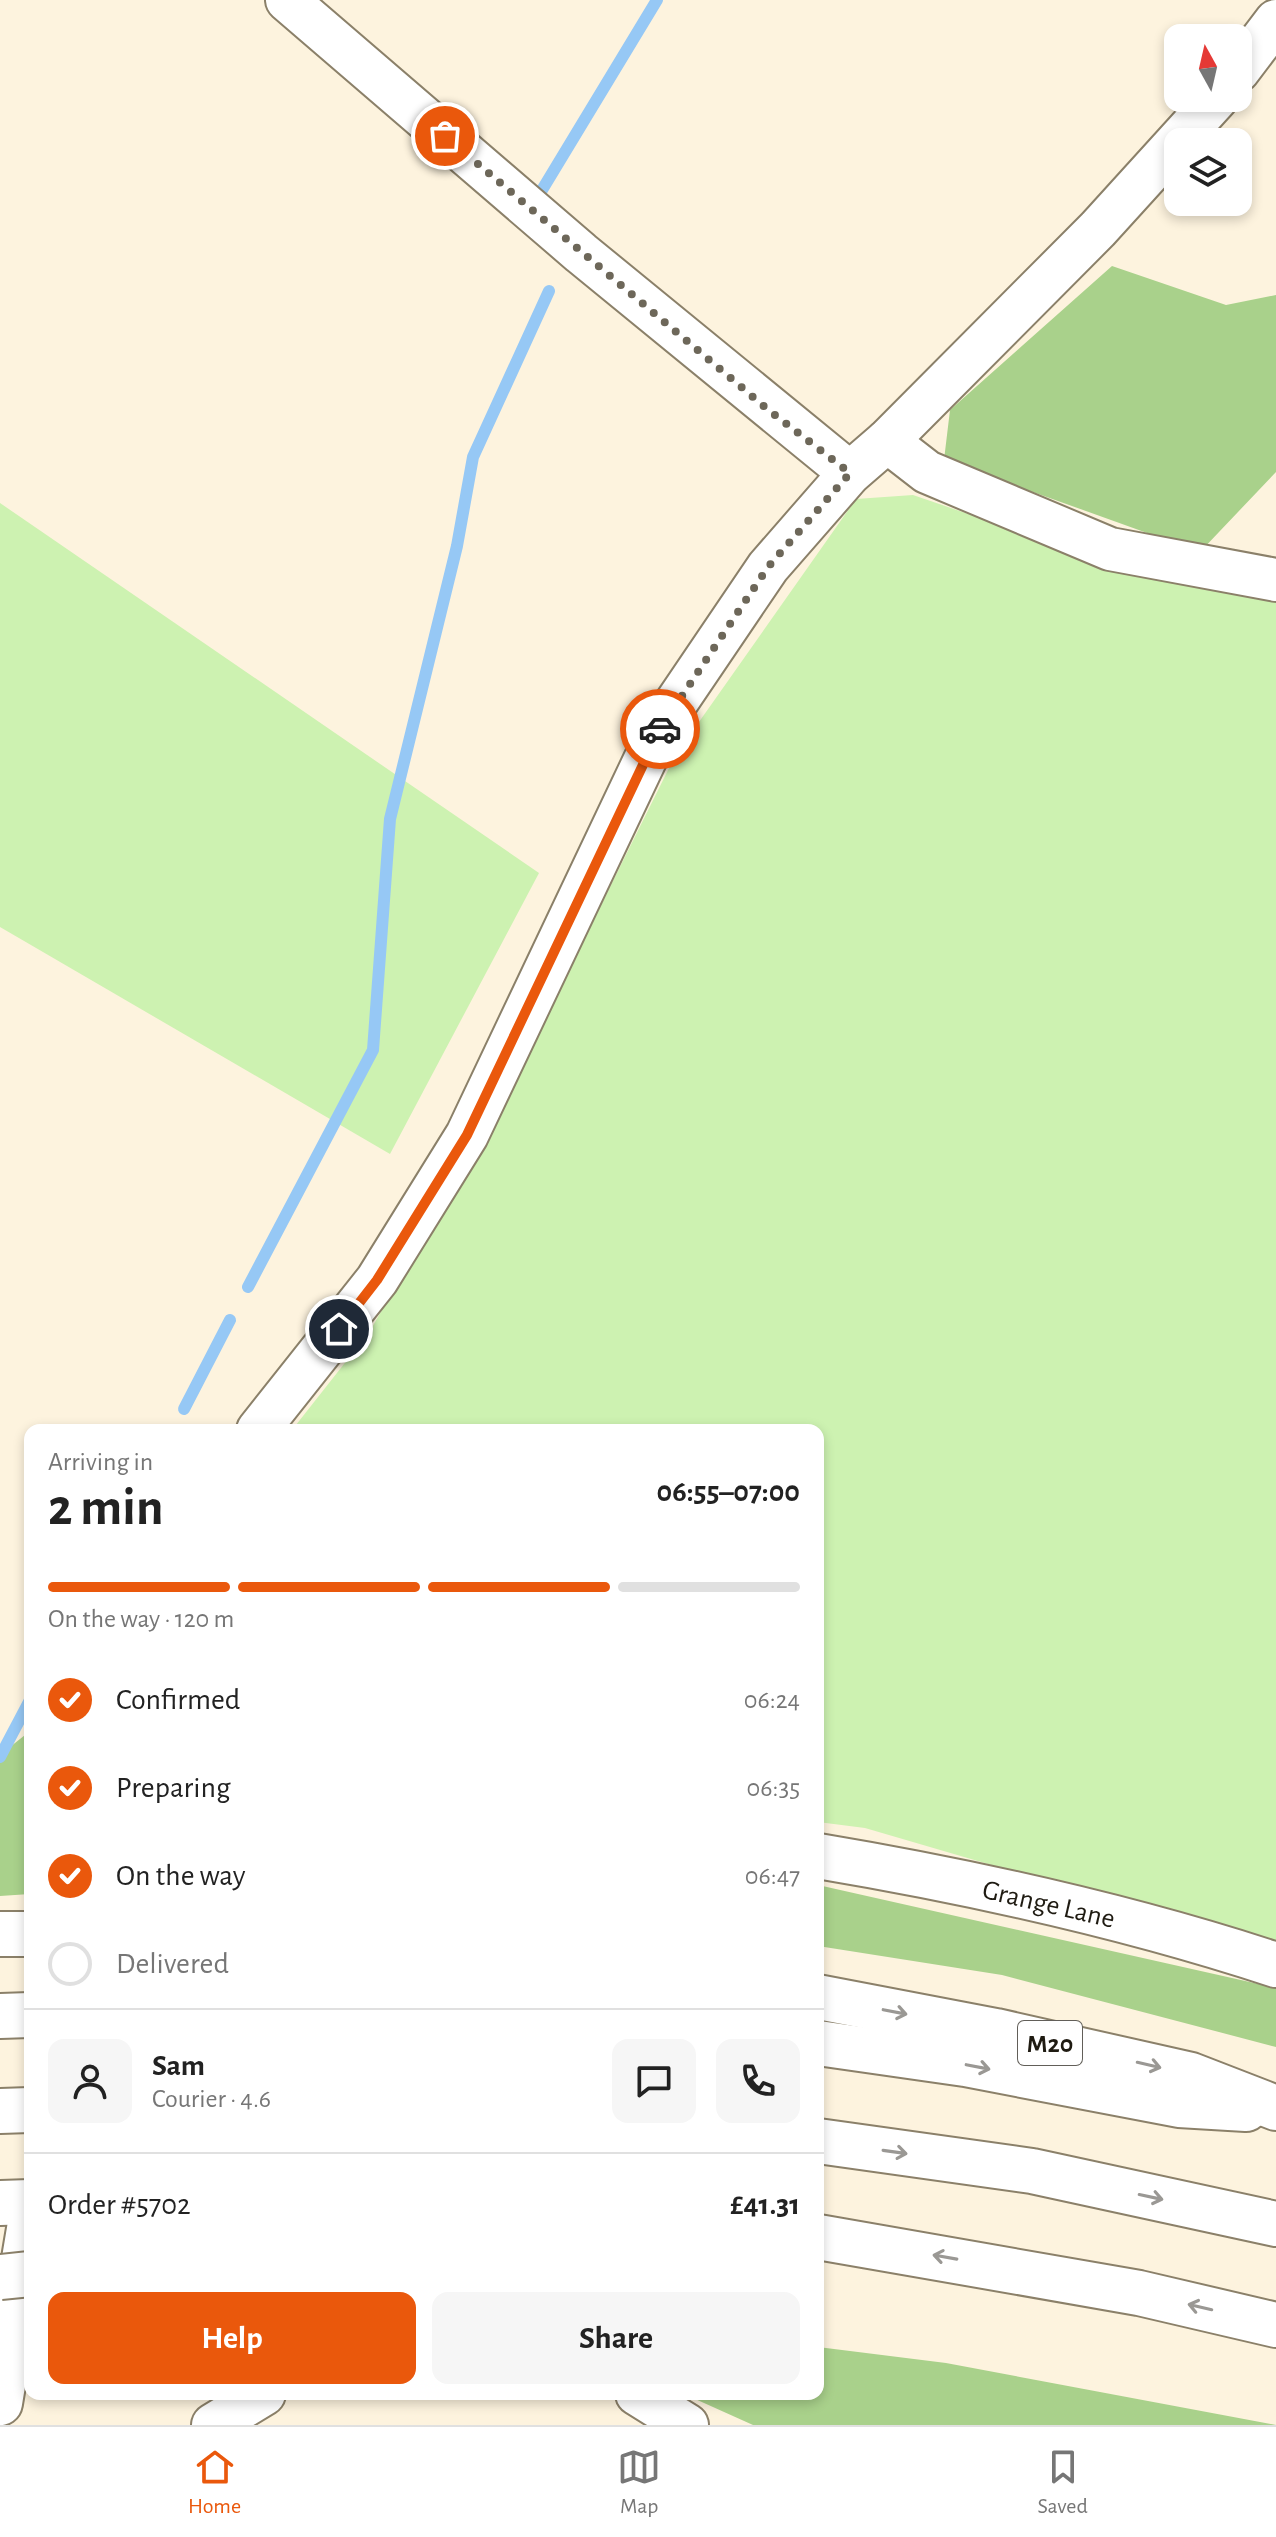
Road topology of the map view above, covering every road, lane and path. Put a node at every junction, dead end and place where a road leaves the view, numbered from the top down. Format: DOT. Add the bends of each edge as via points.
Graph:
graph roads {
  1 [pos="287,0"];
  2 [pos="1276,21"];
  3 [pos="1252,53"];
  4 [pos="1204,112"];
  5 [pos="887,441"];
  6 [pos="850,473"];
  7 [pos="1276,580"];
  8 [pos="263,1424"];
  9 [pos="824,1857"];
  10 [pos="0,1934"];
  11 [pos="24,1934"];
  12 [pos="1276,1965"];
  13 [pos="824,1998"];
  14 [pos="24,2015"];
  15 [pos="0,2016"];
  16 [pos="824,2044"];
  17 [pos="1276,2109"];
  18 [pos="24,2110"];
  19 [pos="0,2111"];
  20 [pos="824,2142"];
  21 [pos="24,2202"];
  22 [pos="0,2203"];
  23 [pos="1276,2224"];
  24 [pos="824,2238"];
  25 [pos="891,2248"];
  26 [pos="824,2249"];
  27 [pos="24,2259"];
  28 [pos="24,2275"];
  29 [pos="0,2277"];
  30 [pos="1276,2325"];
  31 [pos="254,2400"];
  32 [pos="647,2400"];
  33 [pos="0,2403"];
  34 [pos="213,2425"];
  35 [pos="687,2425"];
  1 -- 6 [label="street" via="592,263"];
  2 -- 3 [label="street"];
  4 -- 5 [label="street" via="1098,229"];
  5 -- 6 [label="street"];
  5 -- 7 [label="street" via="927,472 1110,549"];
  6 -- 8 [label="street" via="768,567 663,722 467,1135 377,1280"];
  9 -- 12 [label="main road, Grange Lane" via="1075,1908"];
  10 -- 11 [label="main road"];
  13 -- 17 [label="main road, M20, one-way" via="1191,2075"];
  14 -- 15 [label="main road"];
  16 -- 17 [label="main road, M20, one-way" via="965,2064 1179,2105"];
  18 -- 19 [label="main road"];
  20 -- 23 [label="main road, one-way" via="1032,2171"];
  21 -- 22 [label="main road"];
  24 -- 25 [label="main road"];
  25 -- 26 [label="main road"];
  30 -- 25 [label="main road, one-way" via="1139,2293"];
  27 -- 33 [label="main road"];
  28 -- 29 [label="main road, bridge"];
  31 -- 34 [label="street"];
  32 -- 35 [label="street"];
}
